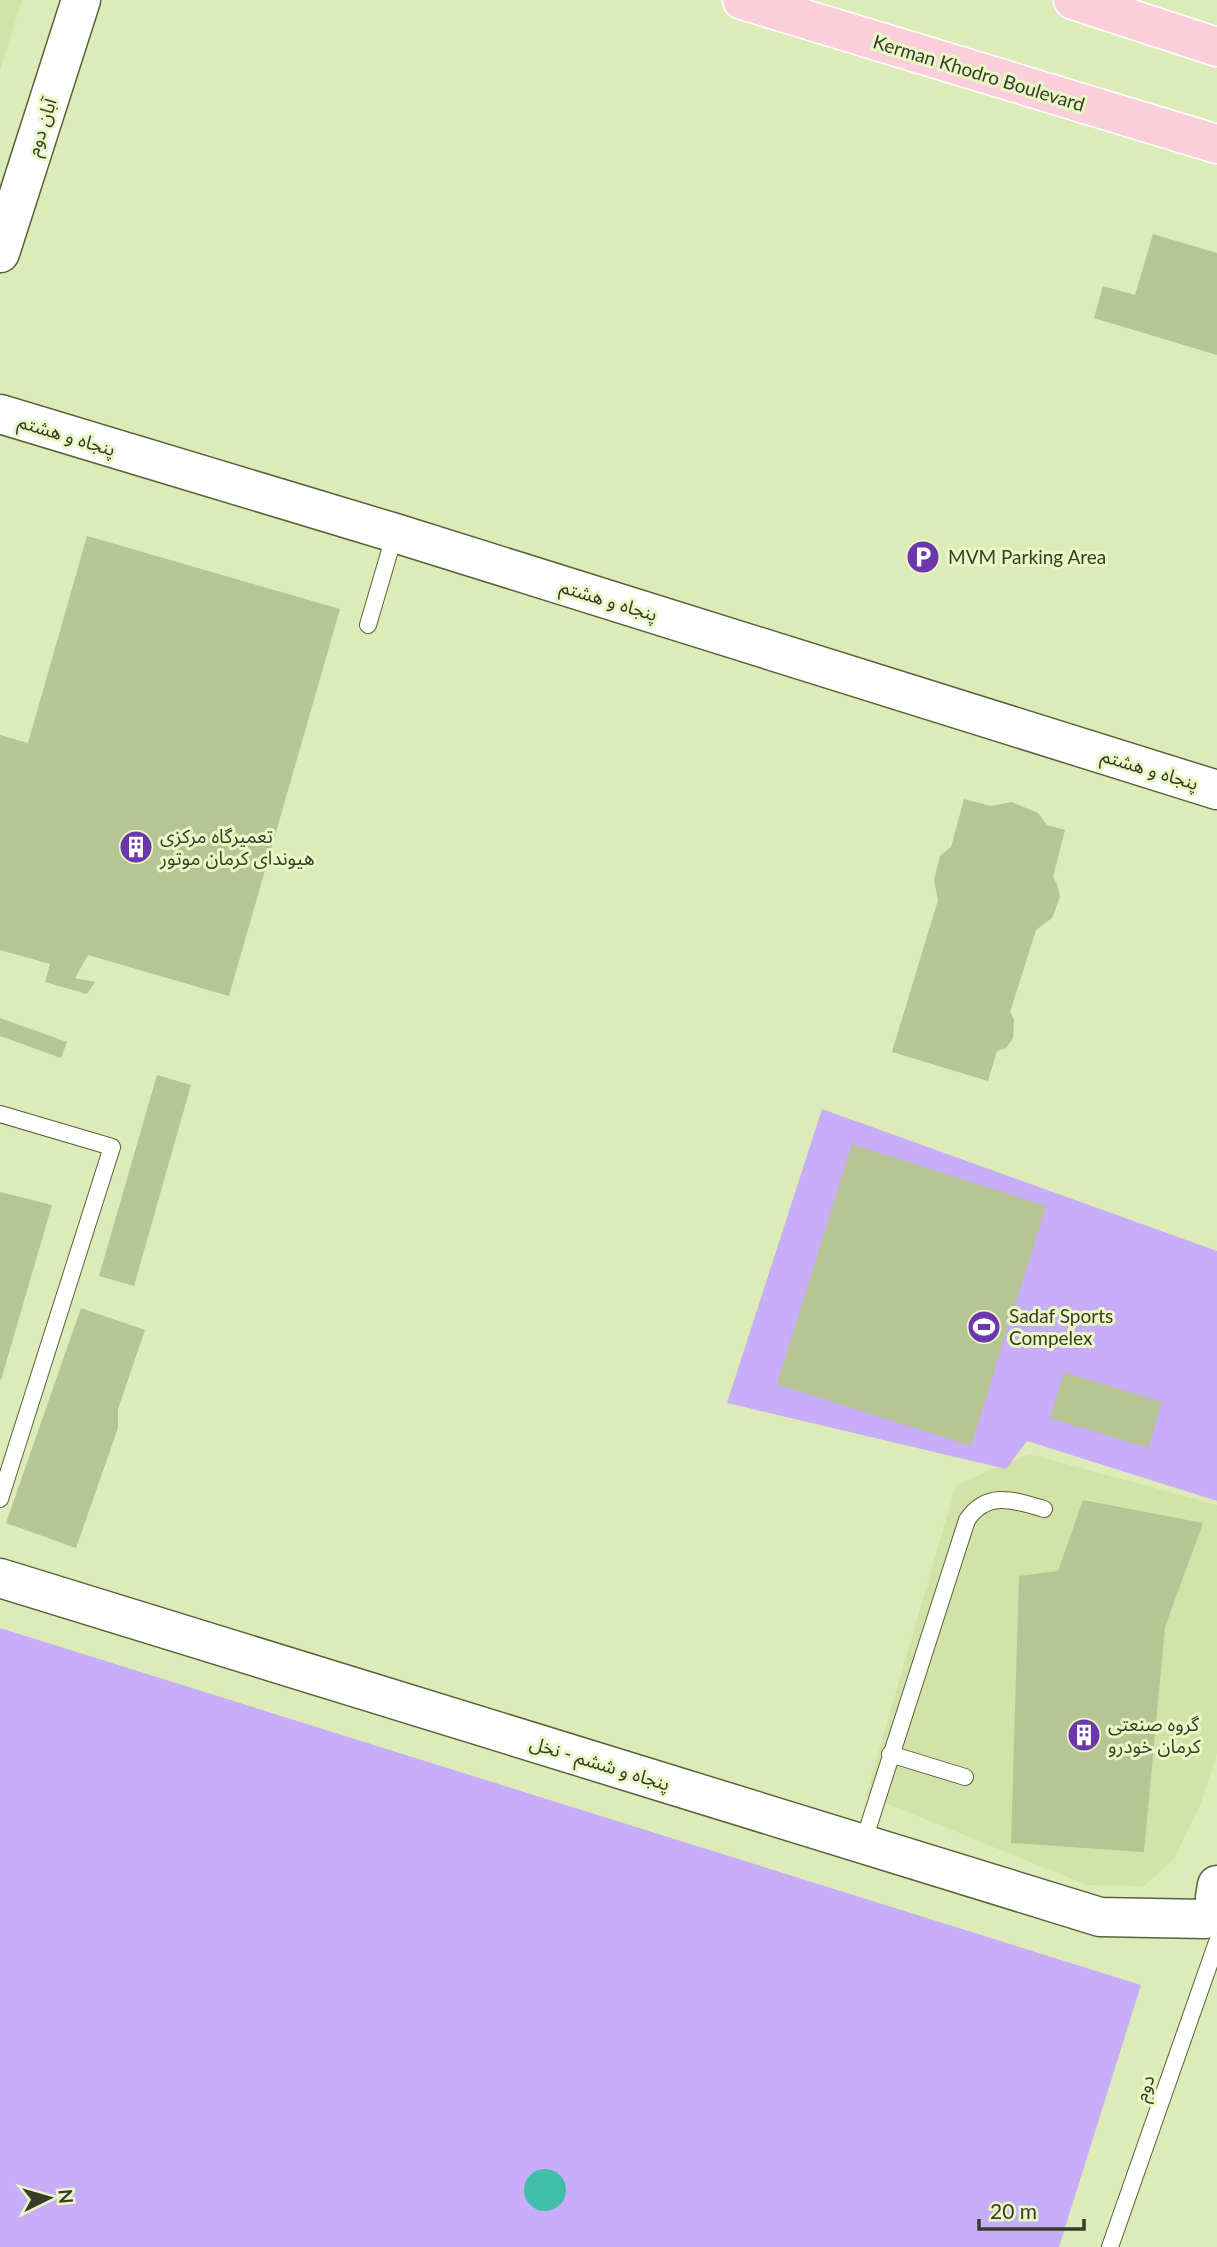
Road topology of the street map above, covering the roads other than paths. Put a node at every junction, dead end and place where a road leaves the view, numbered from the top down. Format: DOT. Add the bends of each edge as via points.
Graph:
graph roads {
  1 [pos="81,0"];
  2 [pos="742,0"];
  3 [pos="1073,0"];
  4 [pos="1217,47"];
  5 [pos="1217,144"];
  6 [pos="0,253"];
  7 [pos="0,414"];
  8 [pos="395,533"];
  9 [pos="368,625"];
  10 [pos="1217,790"];
  11 [pos="0,1114"];
  12 [pos="0,1499"];
  13 [pos="1044,1509"];
  14 [pos="0,1578"];
  15 [pos="890,1754"];
  16 [pos="965,1777"];
  17 [pos="863,1843"];
  18 [pos="1215,1914"];
  19 [pos="1110,2247"];
  1 -- 6 [label="street, آبان دوم"];
  2 -- 5 [label="main road, Kerman Khodro Boulevard"];
  3 -- 4 [label="main road"];
  7 -- 8 [label="street, پنجاه و هشتم"];
  8 -- 9 [label="lane"];
  8 -- 10 [label="street, پنجاه و هشتم"];
  11 -- 12 [label="lane" via="111,1147"];
  13 -- 15 [label="lane" via="1002,1499 973,1510"];
  14 -- 17 [label="street, پنجاه و ششم - نخل"];
  15 -- 16 [label="lane"];
  15 -- 17 [label="lane"];
  17 -- 18 [label="street, پنجاه و ششم - نخل" via="1100,1917"];
  18 -- 19 [label="lane, دوم"];
}
